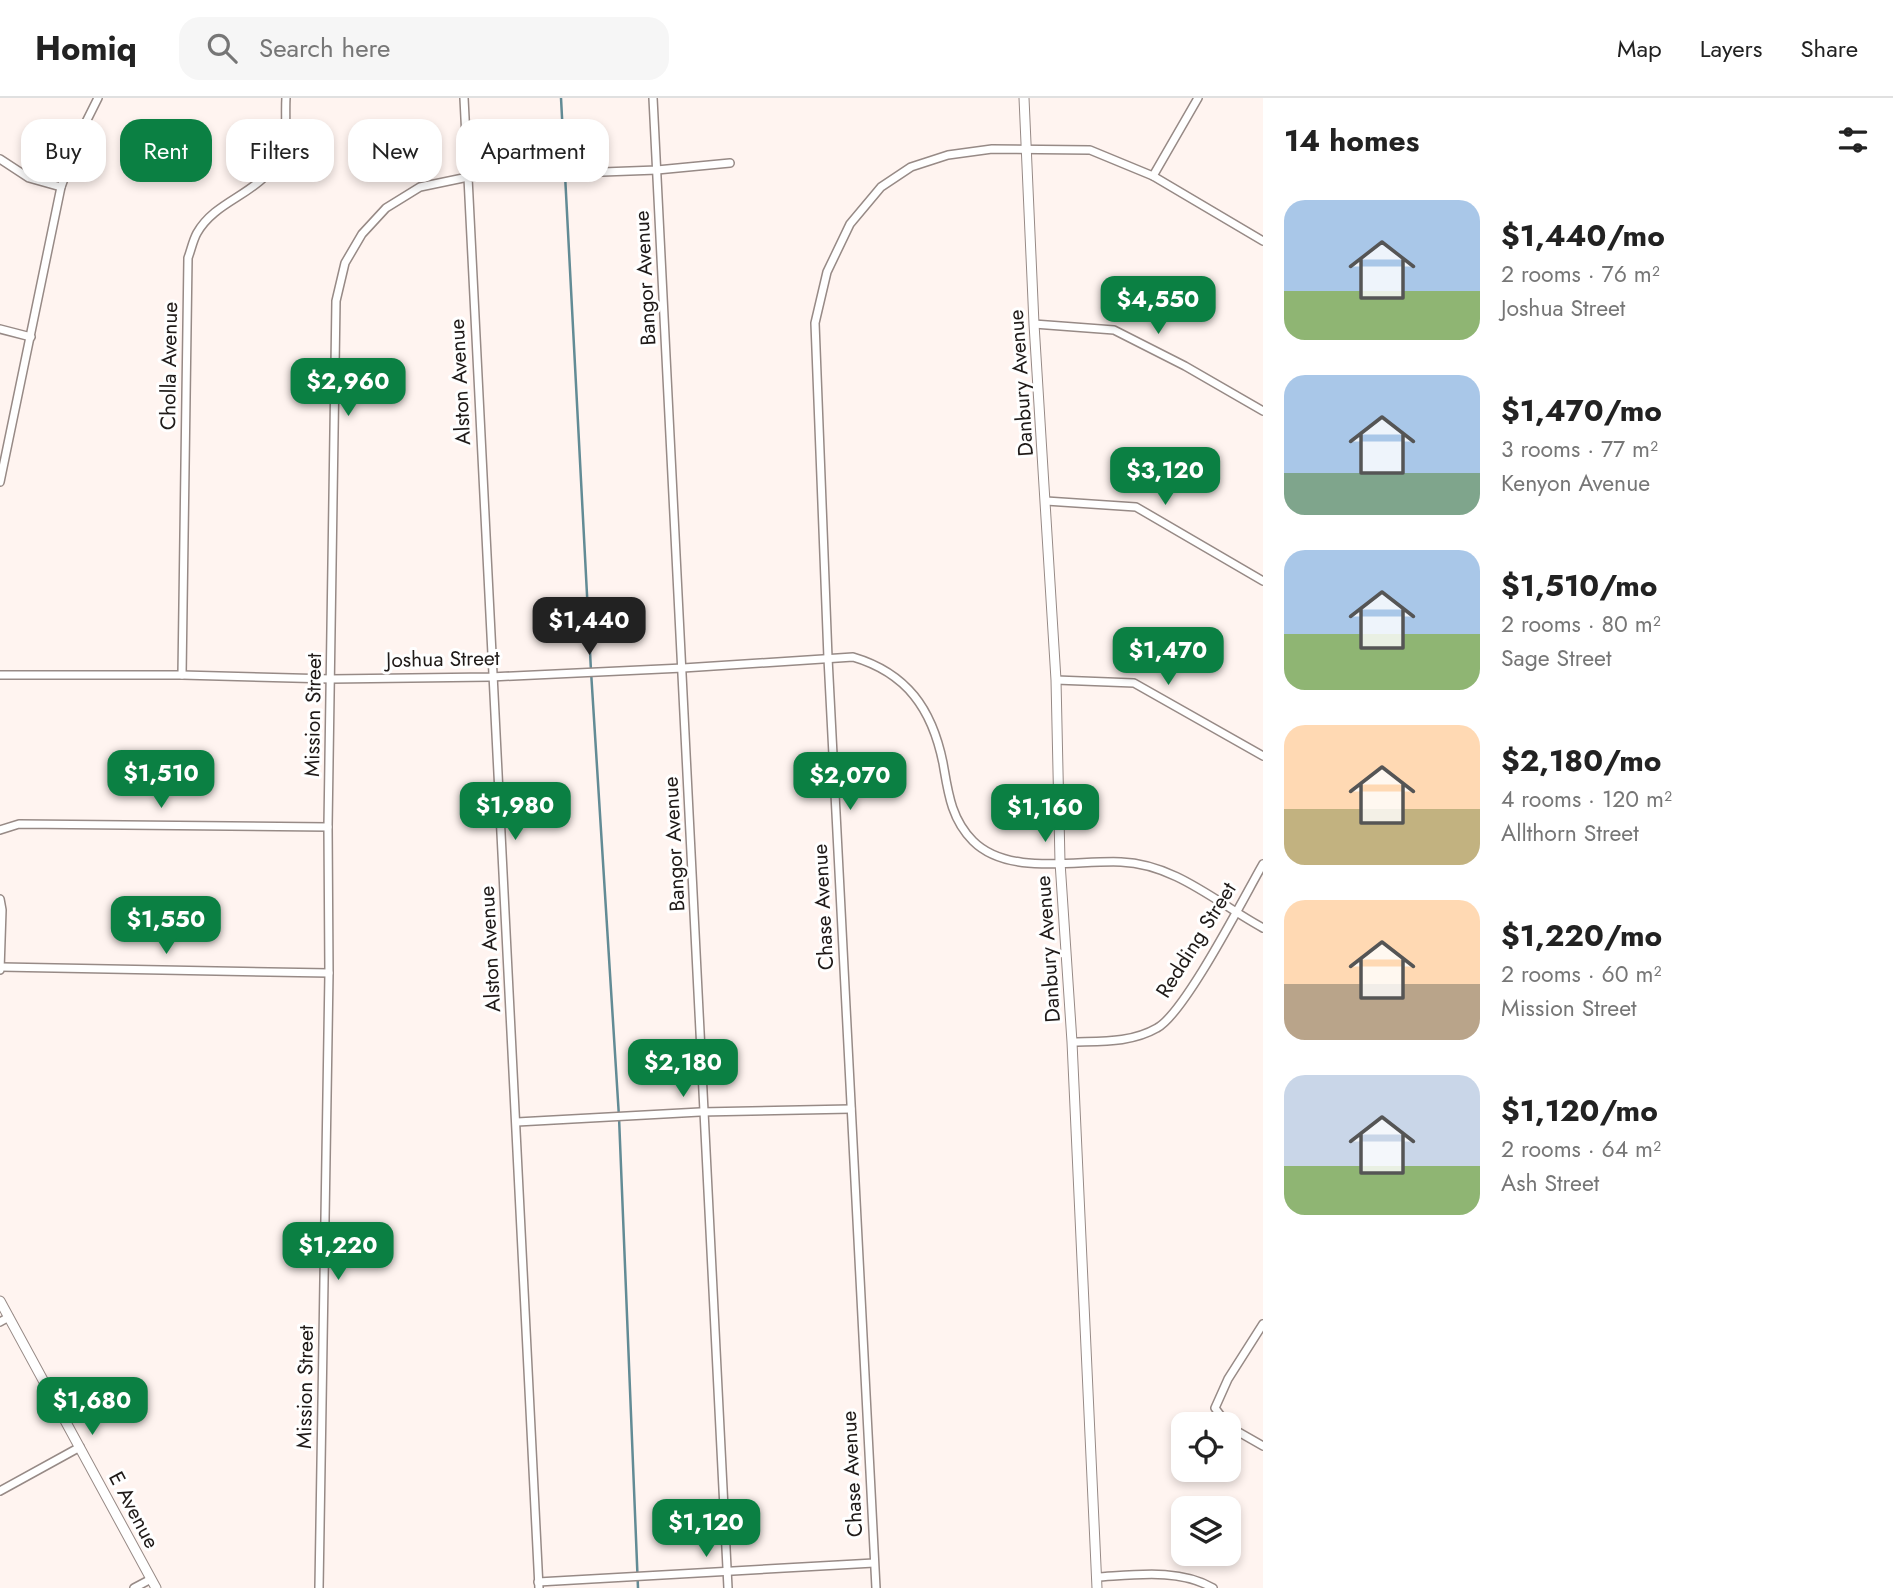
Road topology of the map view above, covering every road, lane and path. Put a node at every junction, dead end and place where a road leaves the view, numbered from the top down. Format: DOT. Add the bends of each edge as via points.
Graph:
graph roads {
  1 [pos="97,98"];
  2 [pos="286,98"];
  3 [pos="464,98"];
  4 [pos="653,98"];
  5 [pos="1024,98"];
  6 [pos="1198,98"];
  7 [pos="465,119"];
  8 [pos="1027,149"];
  9 [pos="0,159"];
  10 [pos="730,163"];
  11 [pos="657,170"];
  12 [pos="609,172"];
  13 [pos="1153,176"];
  14 [pos="456,180"];
  15 [pos="468,182"];
  16 [pos="61,187"];
  17 [pos="1263,241"];
  18 [pos="1034,324"];
  19 [pos="0,330"];
  20 [pos="31,337"];
  21 [pos="1263,411"];
  22 [pos="0,482"];
  23 [pos="1046,501"];
  24 [pos="1263,581"];
  25 [pos="828,658"];
  26 [pos="683,668"];
  27 [pos="0,675"];
  28 [pos="182,675"];
  29 [pos="491,677"];
  30 [pos="331,679"];
  31 [pos="1056,680"];
  32 [pos="1263,756"];
  33 [pos="328,827"];
  34 [pos="0,830"];
  35 [pos="1060,862"];
  36 [pos="1263,864"];
  37 [pos="0,899"];
  38 [pos="1235,913"];
  39 [pos="1263,928"];
  40 [pos="1,969"];
  41 [pos="329,973"];
  42 [pos="1072,1042"];
  43 [pos="851,1109"];
  44 [pos="706,1114"];
  45 [pos="517,1122"];
  46 [pos="0,1301"];
  47 [pos="9,1317"];
  48 [pos="0,1322"];
  49 [pos="1263,1324"];
  50 [pos="1217,1412"];
  51 [pos="1241,1433"];
  52 [pos="1263,1446"];
  53 [pos="80,1447"];
  54 [pos="0,1491"];
  55 [pos="874,1563"];
  56 [pos="727,1572"];
  57 [pos="1096,1577"];
  58 [pos="153,1583"];
  59 [pos="538,1585"];
  60 [pos="134,1588"];
  61 [pos="318,1588"];
  62 [pos="728,1588"];
  63 [pos="876,1588"];
  64 [pos="1097,1588"];
  65 [pos="1213,1588"];
  1 -- 16 [label="street"];
  2 -- 28 [label="street, Cholla Avenue" via="285,141 274,169 198,231 188,258"];
  3 -- 7 [label="street, Alston Avenue"];
  4 -- 11 [label="street, Bangor Avenue"];
  5 -- 8 [label="street, Danbury Avenue"];
  6 -- 13 [label="street"];
  8 -- 13 [label="street, Chase Avenue" via="1090,150"];
  8 -- 18 [label="street, Danbury Avenue"];
  8 -- 25 [label="street, Chase Avenue" via="947,155 911,167 881,187 850,224 827,272 815,323"];
  9 -- 16 [label="street" via="29,178"];
  10 -- 11 [label="street, Mission Street"];
  11 -- 12 [label="street, Mission Street"];
  11 -- 26 [label="street, Bangor Avenue"];
  13 -- 17 [label="street, Chase Avenue"];
  14 -- 30 [label="street, Mission Street" via="421,187 386,208 362,234 345,263 336,300"];
  15 -- 29 [label="street, Alston Avenue"];
  16 -- 20 [label="street"];
  18 -- 21 [label="street" via="1114,330"];
  18 -- 23 [label="street, Danbury Avenue"];
  19 -- 20 [label="street"];
  20 -- 22 [label="street"];
  23 -- 24 [label="street" via="1136,507"];
  23 -- 31 [label="street, Danbury Avenue"];
  25 -- 26 [label="street, Joshua Street"];
  25 -- 35 [label="street, Joshua Street" via="853,657 876,664 909,688 935,732 952,809 973,841 1003,860"];
  25 -- 43 [label="street, Chase Avenue"];
  26 -- 29 [label="street, Joshua Street"];
  26 -- 44 [label="street, Bangor Avenue"];
  27 -- 28 [label="street, Joshua Street"];
  28 -- 30 [label="street, Joshua Street"];
  29 -- 30 [label="street, Joshua Street"];
  29 -- 45 [label="street, Alston Avenue"];
  30 -- 33 [label="street, Mission Street"];
  31 -- 32 [label="street" via="1134,683"];
  31 -- 35 [label="street, Danbury Avenue"];
  33 -- 34 [label="street" via="19,824"];
  33 -- 41 [label="street, Mission Street"];
  35 -- 38 [label="street, Joshua Street" via="1125,862 1180,876"];
  35 -- 42 [label="street, Danbury Avenue"];
  36 -- 38 [label="street, Redding Street"];
  37 -- 40 [label="street"];
  38 -- 39 [label="street, Joshua Street"];
  38 -- 42 [label="street, Redding Street" via="1190,990 1159,1027 1126,1040"];
  40 -- 41 [label="street"];
  41 -- 61 [label="street, Mission Street"];
  42 -- 57 [label="street, Danbury Avenue"];
  43 -- 44 [label="street"];
  43 -- 55 [label="street, Chase Avenue"];
  44 -- 45 [label="street"];
  44 -- 56 [label="street, Bangor Avenue"];
  45 -- 59 [label="street, Alston Avenue"];
  46 -- 47 [label="street, E Avenue"];
  47 -- 48 [label="street"];
  47 -- 53 [label="street, E Avenue"];
  49 -- 50 [label="street" via="1228,1379 1214,1408"];
  51 -- 52 [label="street"];
  53 -- 54 [label="street"];
  53 -- 58 [label="street, E Avenue"];
  55 -- 56 [label="street"];
  55 -- 63 [label="street, Chase Avenue"];
  56 -- 59 [label="street"];
  56 -- 62 [label="street, Bangor Avenue"];
  57 -- 64 [label="street, Danbury Avenue"];
  57 -- 65 [label="street" via="1152,1574"];
  58 -- 60 [label="street"];
}
